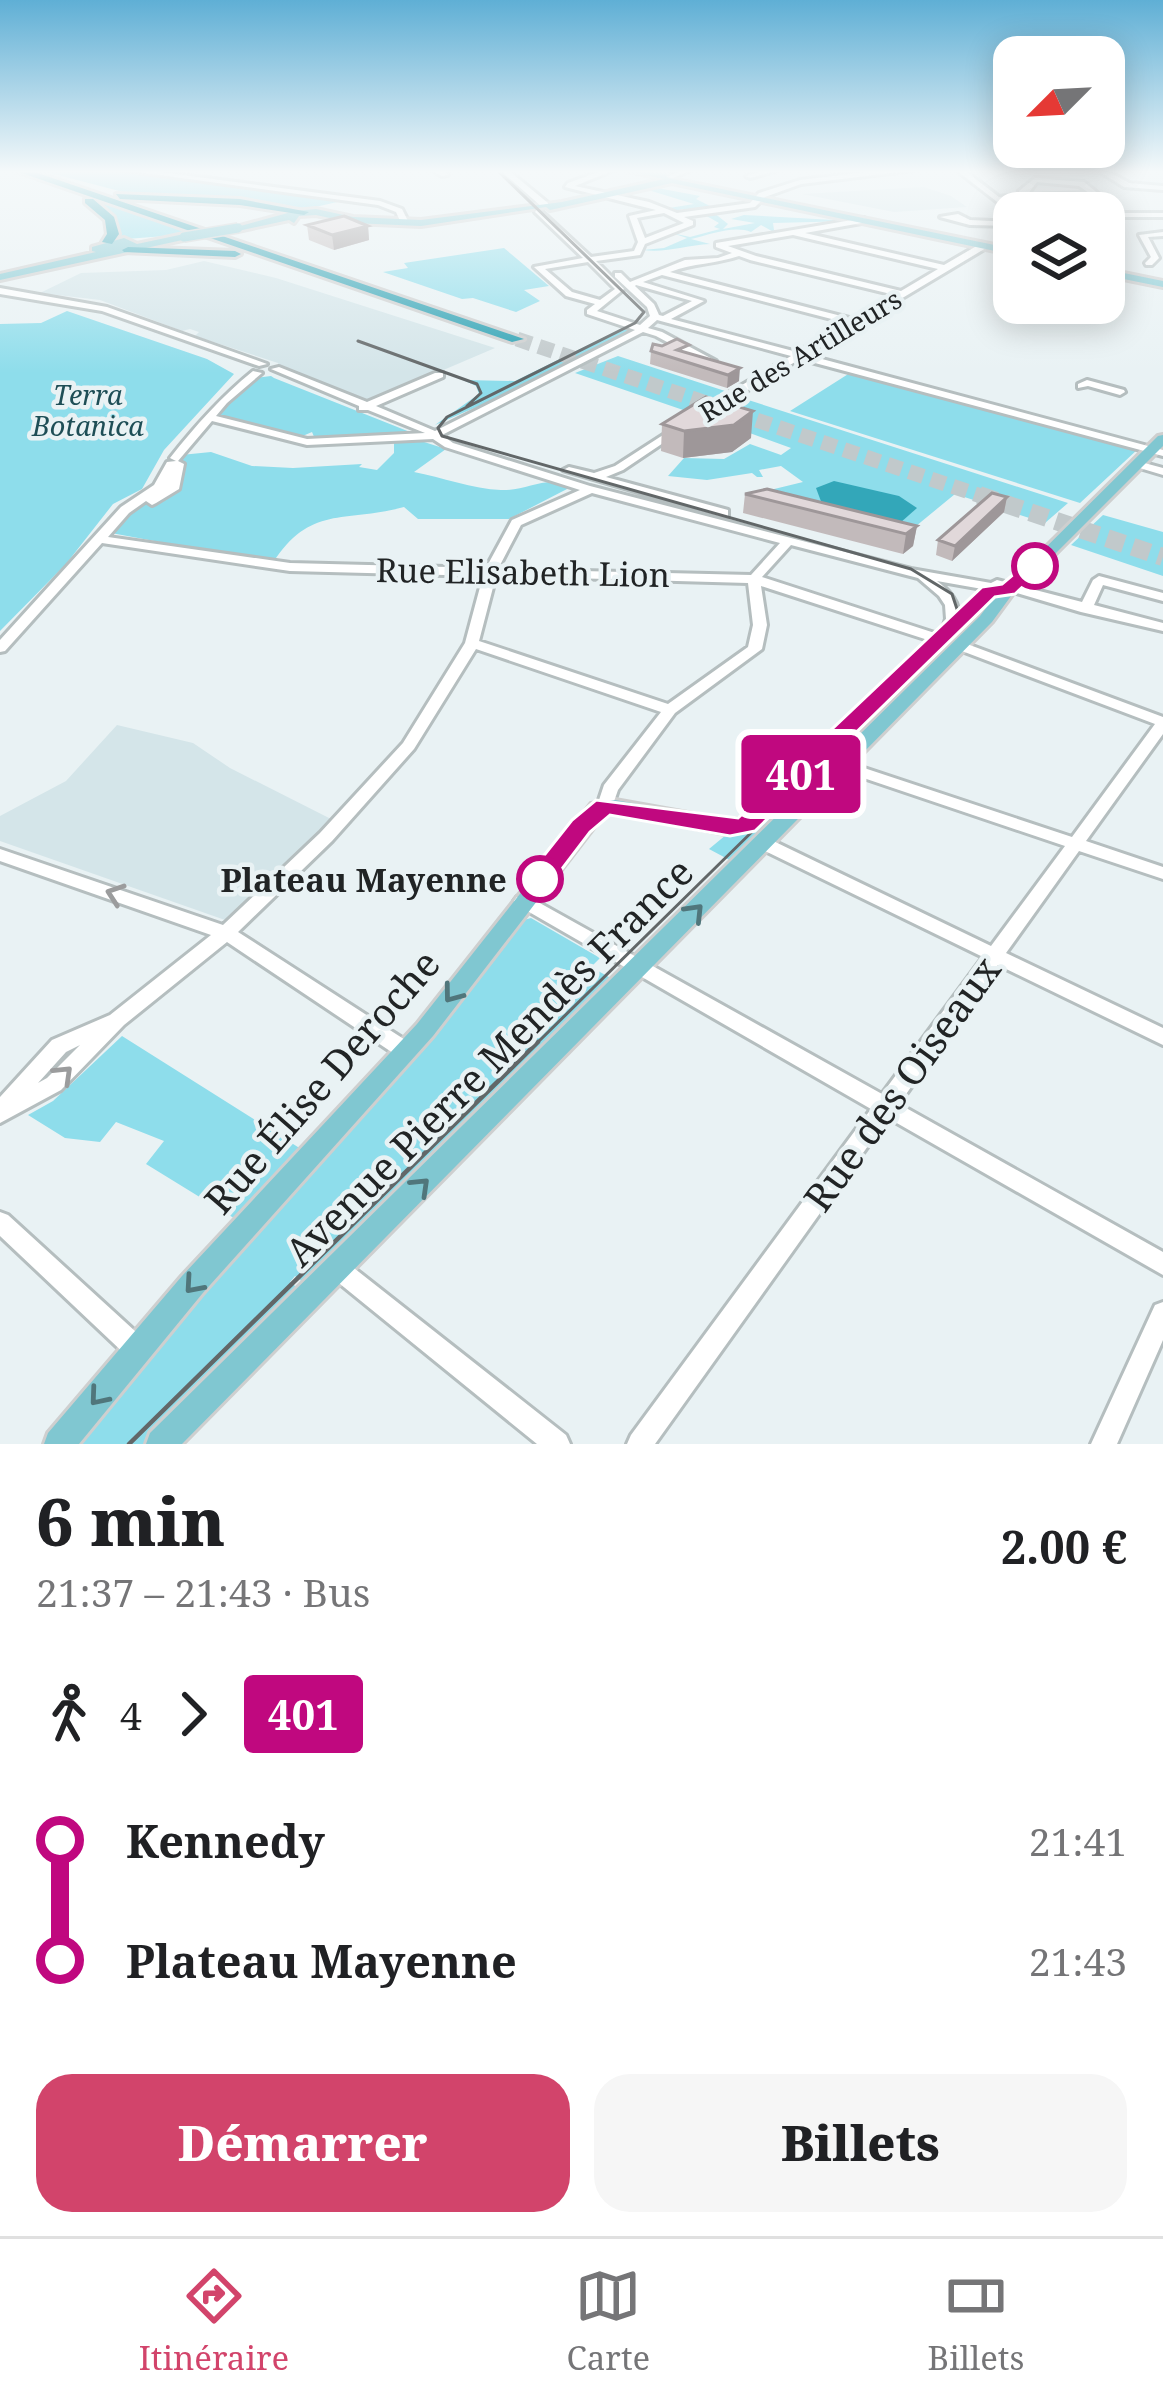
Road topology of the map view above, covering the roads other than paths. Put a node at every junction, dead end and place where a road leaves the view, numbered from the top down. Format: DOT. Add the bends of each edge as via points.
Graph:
graph roads {
  1 [pos="107,237"];
  2 [pos="181,237"];
  3 [pos="218,237"];
  4 [pos="227,237"];
  5 [pos="238,237"];
  6 [pos="567,237"];
  7 [pos="578,237"];
  8 [pos="640,237"];
  9 [pos="653,237"];
  10 [pos="762,237"];
  11 [pos="815,237"];
  12 [pos="944,237"];
  13 [pos="1144,237"];
  14 [pos="642,242"];
  15 [pos="130,246"];
  16 [pos="983,246"];
  17 [pos="103,248"];
  18 [pos="993,248"];
  19 [pos="736,254"];
  20 [pos="600,257"];
  21 [pos="586,259"];
  22 [pos="296,260"];
  23 [pos="1149,263"];
  24 [pos="945,268"];
  25 [pos="664,273"];
  26 [pos="0,275"];
  27 [pos="1125,276"];
  28 [pos="1163,284"];
  29 [pos="629,287"];
  30 [pos="0,292"];
  31 [pos="376,292"];
  32 [pos="902,294"];
  33 [pos="600,303"];
  34 [pos="661,317"];
  35 [pos="854,322"];
  36 [pos="645,329"];
  37 [pos="800,354"];
  38 [pos="262,369"];
  39 [pos="727,370"];
  40 [pos="439,376"];
  41 [pos="1082,386"];
  42 [pos="1120,392"];
  43 [pos="363,408"];
  44 [pos="209,417"];
  45 [pos="447,430"];
  46 [pos="433,436"];
  47 [pos="1163,439"];
  48 [pos="1157,452"];
  49 [pos="1137,464"];
  50 [pos="1163,472"];
  51 [pos="596,481"];
  52 [pos="99,538"];
  53 [pos="787,542"];
  54 [pos="491,571"];
  55 [pos="910,573"];
  56 [pos="754,579"];
  57 [pos="1008,589"];
  58 [pos="1163,596"];
  59 [pos="1086,609"];
  60 [pos="1163,627"];
  61 [pos="949,638"];
  62 [pos="472,643"];
  63 [pos="0,647"];
  64 [pos="670,710"];
  65 [pos="1163,723"];
  66 [pos="796,749"];
  67 [pos="818,758"];
  68 [pos="840,765"];
  69 [pos="605,806"];
  70 [pos="761,842"];
  71 [pos="1076,844"];
  72 [pos="0,855"];
  73 [pos="1163,873"];
  74 [pos="523,901"];
  75 [pos="226,933"];
  76 [pos="995,956"];
  77 [pos="639,967"];
  78 [pos="1163,1037"];
  79 [pos="406,1051"];
  80 [pos="885,1106"];
  81 [pos="0,1112"];
  82 [pos="0,1222"];
  83 [pos="1163,1264"];
  84 [pos="337,1268"];
  85 [pos="1163,1313"];
  86 [pos="138,1350"];
  87 [pos="59,1444"];
  88 [pos="160,1444"];
  89 [pos="557,1444"];
  90 [pos="640,1444"];
  91 [pos="1104,1444"];
  1 -- 17 [label="highway"];
  2 -- 15 [label="main road, bridge"];
  3 -- 31 [label="highway"];
  4 -- 22 [label="highway"];
  5 -- 22 [label="highway"];
  6 -- 21 [label="street"];
  7 -- 20 [label="street"];
  8 -- 14 [label="street"];
  9 -- 14 [label="street"];
  10 -- 19 [label="street" via="719,245"];
  11 -- 24 [label="street"];
  12 -- 16 [label="main road"];
  13 -- 23 [label="street" via="1155,258"];
  14 -- 20 [label="street" via="638,253"];
  15 -- 17 [label="main road"];
  15 -- 31 [label="highway" via="243,255"];
  16 -- 18 [label="main road"];
  16 -- 24 [label="street, Rue des Artilleurs"];
  17 -- 26 [label="main road"];
  19 -- 25 [label="street"];
  19 -- 32 [label="street"];
  20 -- 21 [label="street"];
  20 -- 29 [label="street"];
  21 -- 29 [label="street"];
  21 -- 33 [label="street" via="538,267 569,294"];
  22 -- 31 [label="highway" via="520,337"];
  24 -- 32 [label="street, Rue des Artilleurs"];
  25 -- 29 [label="street"];
  25 -- 35 [label="street"];
  27 -- 28 [label="main road"];
  29 -- 33 [label="street"];
  29 -- 34 [label="street"];
  29 -- 34 [label="street" via="700,301"];
  30 -- 38 [label="street" via="104,309"];
  32 -- 35 [label="street, Rue des Artilleurs"];
  33 -- 36 [label="street" via="589,311"];
  34 -- 36 [label="street"];
  34 -- 37 [label="street"];
  35 -- 37 [label="street, Rue des Artilleurs"];
  36 -- 39 [label="street"];
  36 -- 45 [label="street"];
  37 -- 48 [label="street"];
  37 -- 51 [label="street, Rue des Artilleurs"];
  38 -- 43 [label="street"];
  38 -- 44 [label="street"];
  40 -- 43 [label="street"];
  41 -- 42 [label="street"];
  43 -- 46 [label="street"];
  44 -- 46 [label="street" via="307,442"];
  44 -- 52 [label="street" via="159,487"];
  45 -- 46 [label="street"];
  45 -- 51 [label="street"];
  46 -- 51 [label="street"];
  47 -- 48 [label="main road, Avenue Pierre Mendès France"];
  48 -- 49 [label="main road, Avenue Pierre Mendès France"];
  49 -- 50 [label="street"];
  49 -- 57 [label="main road, Avenue Pierre Mendès France"];
  51 -- 53 [label="street"];
  51 -- 54 [label="street" via="516,523"];
  51 -- 57 [label="street"];
  52 -- 54 [label="street, Rue Elisabeth Lion" via="282,566"];
  52 -- 63 [label="street"];
  53 -- 55 [label="street"];
  53 -- 56 [label="street"];
  54 -- 56 [label="street, Rue Elisabeth Lion"];
  54 -- 62 [label="street"];
  55 -- 57 [label="street"];
  55 -- 61 [label="street" via="950,601"];
  56 -- 61 [label="street, Rue Elisabeth Lion"];
  56 -- 64 [label="street" via="755,650"];
  57 -- 59 [label="street"];
  57 -- 61 [label="main road, Avenue Pierre Mendès France"];
  58 -- 59 [label="street" via="1099,580"];
  59 -- 60 [label="street"];
  61 -- 65 [label="street, Rue Elisabeth Lion"];
  61 -- 67 [label="main road"];
  61 -- 68 [label="main road, Avenue Pierre Mendès France"];
  62 -- 64 [label="street"];
  62 -- 75 [label="street" via="409,746"];
  64 -- 69 [label="street"];
  65 -- 71 [label="street, Rue des Oiseaux"];
  66 -- 67 [label="street"];
  67 -- 69 [label="main road" via="738,827"];
  68 -- 70 [label="main road, Avenue Pierre Mendès France"];
  68 -- 71 [label="street"];
  69 -- 74 [label="main road, Rue Élise Deroche"];
  70 -- 76 [label="street"];
  77 -- 70 [label="main road, Avenue Pierre Mendès France, one-way"];
  71 -- 73 [label="street"];
  71 -- 76 [label="street, Rue des Oiseaux"];
  75 -- 72 [label="street, one-way"];
  74 -- 77 [label="street"];
  74 -- 79 [label="main road, Rue Élise Deroche, one-way"];
  75 -- 79 [label="street"];
  75 -- 81 [label="street" via="117,1020 44,1092"];
  76 -- 78 [label="street"];
  76 -- 80 [label="street, Rue des Oiseaux"];
  77 -- 80 [label="street"];
  84 -- 77 [label="main road, Avenue Pierre Mendès France, one-way"];
  79 -- 86 [label="main road, Rue Élise Deroche, one-way" via="269,1214"];
  80 -- 83 [label="street"];
  80 -- 90 [label="street, Rue des Oiseaux"];
  82 -- 86 [label="street"];
  84 -- 88 [label="main road, Avenue Pierre Mendès France"];
  84 -- 89 [label="street"];
  85 -- 91 [label="street"];
  86 -- 87 [label="main road, Rue Élise Deroche, one-way"];
}
